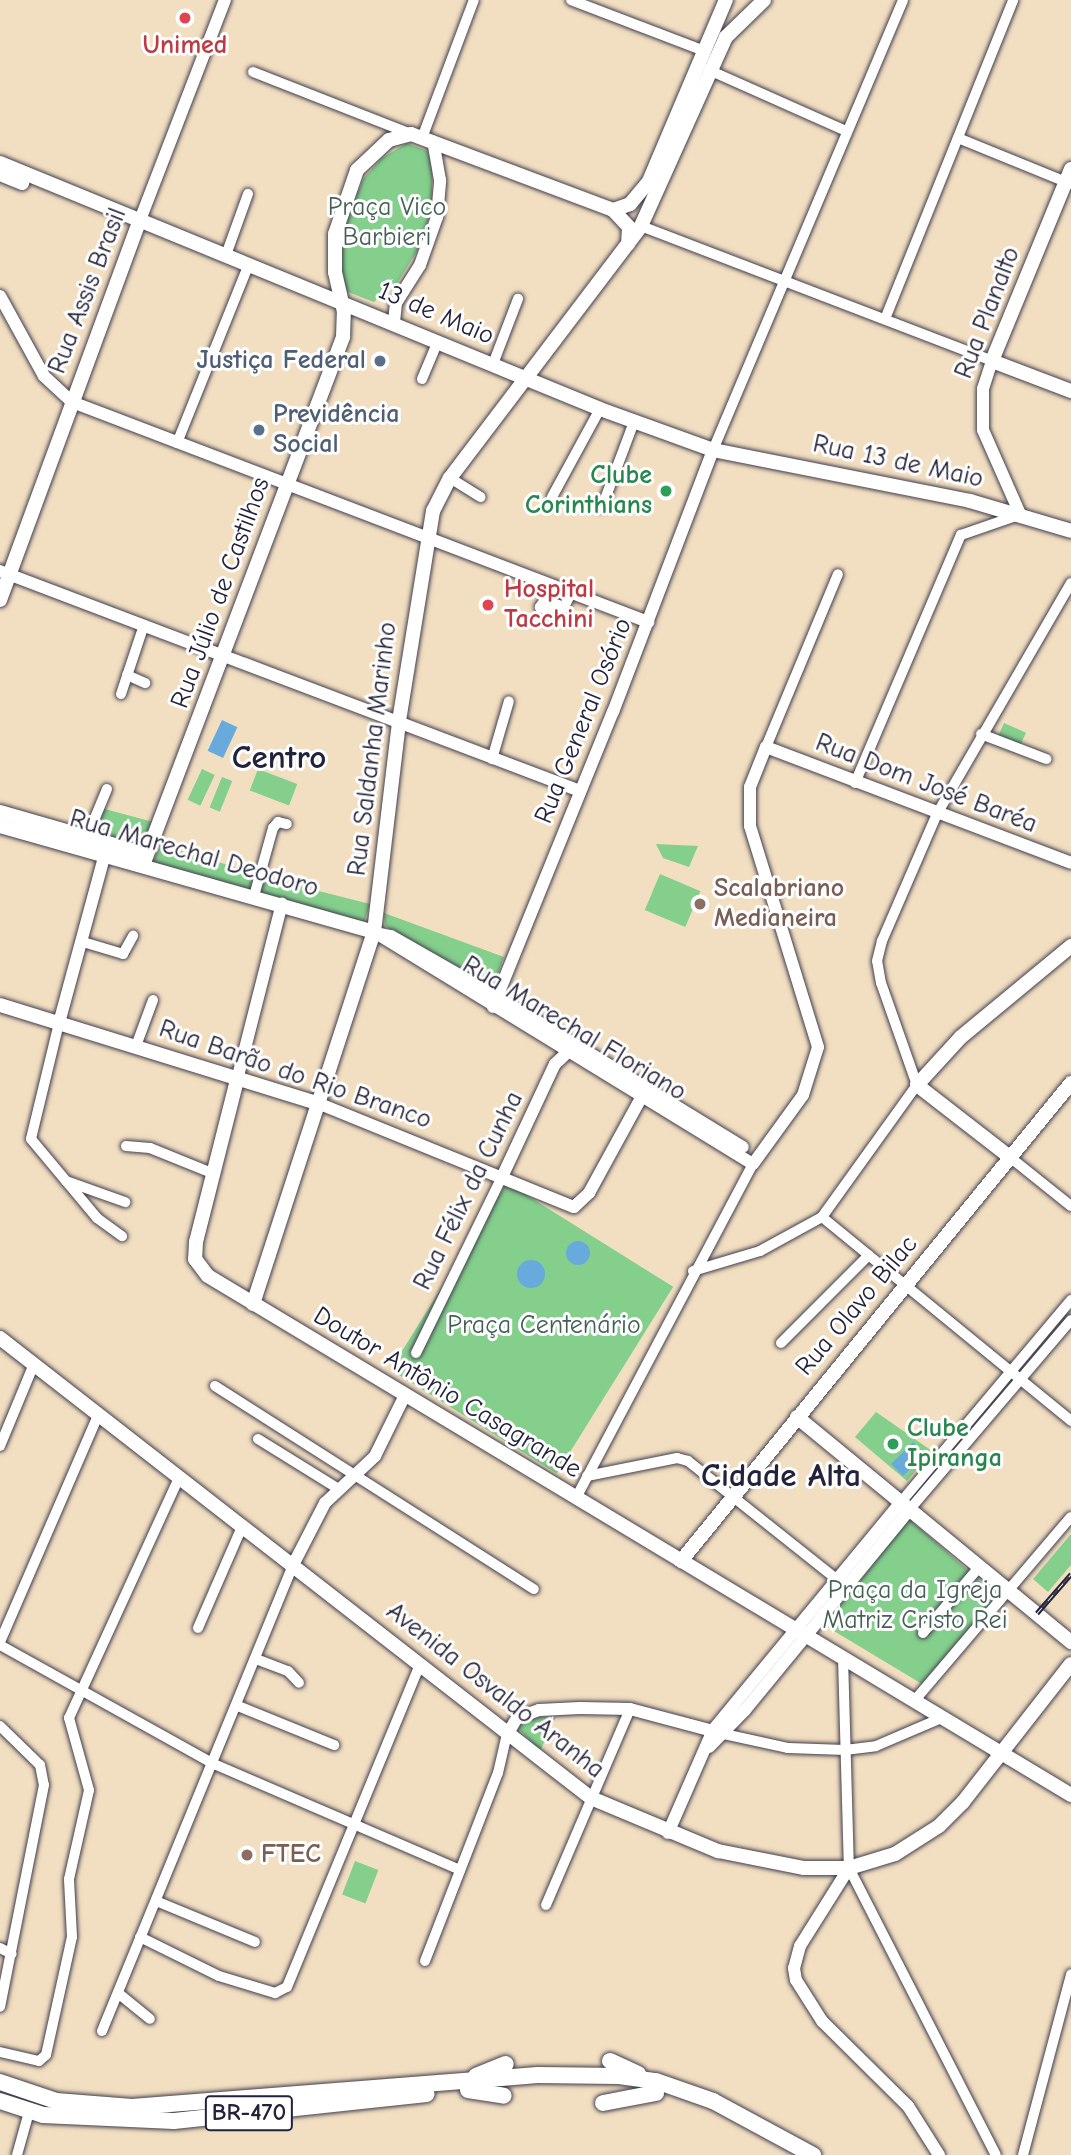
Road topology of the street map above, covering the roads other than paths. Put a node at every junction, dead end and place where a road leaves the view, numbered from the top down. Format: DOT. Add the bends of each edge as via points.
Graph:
graph roads {
  1 [pos="225,0"];
  2 [pos="474,0"];
  3 [pos="571,0"];
  4 [pos="726,0"];
  5 [pos="764,0"];
  6 [pos="903,0"];
  7 [pos="1013,0"];
  8 [pos="702,50"];
  9 [pos="709,70"];
  10 [pos="253,72"];
  11 [pos="845,131"];
  12 [pos="422,138"];
  13 [pos="958,138"];
  14 [pos="0,163"];
  15 [pos="0,168"];
  16 [pos="0,174"];
  17 [pos="29,177"];
  18 [pos="1069,178"];
  19 [pos="248,194"];
  20 [pos="613,210"];
  21 [pos="140,220"];
  22 [pos="641,226"];
  23 [pos="628,245"];
  24 [pos="226,255"];
  25 [pos="249,264"];
  26 [pos="782,282"];
  27 [pos="0,296"];
  28 [pos="518,299"];
  29 [pos="342,300"];
  30 [pos="369,312"];
  31 [pos="885,320"];
  32 [pos="394,322"];
  33 [pos="343,337"];
  34 [pos="438,341"];
  35 [pos="992,361"];
  36 [pos="493,364"];
  37 [pos="526,377"];
  38 [pos="422,379"];
  39 [pos="1071,391"];
  40 [pos="72,402"];
  41 [pos="600,409"];
  42 [pos="635,422"];
  43 [pos="177,443"];
  44 [pos="713,450"];
  45 [pos="450,478"];
  46 [pos="287,484"];
  47 [pos="481,496"];
  48 [pos="552,496"];
  49 [pos="602,507"];
  50 [pos="1020,514"];
  51 [pos="1071,531"];
  52 [pos="427,535"];
  53 [pos="5,573"];
  54 [pos="838,574"];
  55 [pos="1071,583"];
  56 [pos="572,591"];
  57 [pos="0,600"];
  58 [pos="564,607"];
  59 [pos="648,622"];
  60 [pos="144,625"];
  61 [pos="226,655"];
  62 [pos="127,676"];
  63 [pos="145,683"];
  64 [pos="121,694"];
  65 [pos="509,701"];
  66 [pos="399,720"];
  67 [pos="982,734"];
  68 [pos="766,747"];
  69 [pos="492,759"];
  70 [pos="1046,759"];
  71 [pos="855,783"];
  72 [pos="107,789"];
  73 [pos="580,791"];
  74 [pos="0,813"];
  75 [pos="937,814"];
  76 [pos="287,824"];
  77 [pos="0,826"];
  78 [pos="87,837"];
  79 [pos="105,854"];
  80 [pos="144,860"];
  81 [pos="1071,863"];
  82 [pos="254,896"];
  83 [pos="282,904"];
  84 [pos="380,933"];
  85 [pos="133,936"];
  86 [pos="82,942"];
  87 [pos="1071,946"];
  88 [pos="153,1000"];
  89 [pos="495,1002"];
  90 [pos="0,1005"];
  91 [pos="59,1023"];
  92 [pos="136,1046"];
  93 [pos="565,1051"];
  94 [pos="589,1051"];
  95 [pos="238,1076"];
  96 [pos="1071,1083"];
  97 [pos="917,1084"];
  98 [pos="645,1091"];
  99 [pos="320,1104"];
  100 [pos="126,1146"];
  101 [pos="1011,1158"];
  102 [pos="755,1160"];
  103 [pos="212,1173"];
  104 [pos="502,1177"];
  105 [pos="65,1181"];
  106 [pos="125,1202"];
  107 [pos="1071,1206"];
  108 [pos="822,1217"];
  109 [pos="122,1237"];
  110 [pos="869,1255"];
  111 [pos="693,1271"];
  112 [pos="905,1286"];
  113 [pos="1071,1300"];
  114 [pos="253,1304"];
  115 [pos="1071,1320"];
  116 [pos="0,1338"];
  117 [pos="781,1343"];
  118 [pos="416,1353"];
  119 [pos="34,1364"];
  120 [pos="1015,1377"];
  121 [pos="215,1385"];
  122 [pos="404,1397"];
  123 [pos="98,1415"];
  124 [pos="797,1417"];
  125 [pos="1071,1421"];
  126 [pos="258,1439"];
  127 [pos="0,1446"];
  128 [pos="357,1476"];
  129 [pos="587,1476"];
  130 [pos="179,1478"];
  131 [pos="337,1488"];
  132 [pos="734,1495"];
  133 [pos="576,1498"];
  134 [pos="906,1505"];
  135 [pos="1071,1517"];
  136 [pos="243,1527"];
  137 [pos="681,1561"];
  138 [pos="293,1565"];
  139 [pos="980,1566"];
  140 [pos="842,1583"];
  141 [pos="534,1589"];
  142 [pos="1010,1590"];
  143 [pos="198,1628"];
  144 [pos="801,1631"];
  145 [pos="923,1633"];
  146 [pos="1071,1642"];
  147 [pos="0,1644"];
  148 [pos="843,1657"];
  149 [pos="256,1659"];
  150 [pos="420,1664"];
  151 [pos="1071,1664"];
  152 [pos="299,1683"];
  153 [pos="80,1688"];
  154 [pos="915,1700"];
  155 [pos="238,1706"];
  156 [pos="630,1709"];
  157 [pos="944,1717"];
  158 [pos="0,1726"];
  159 [pos="718,1732"];
  160 [pos="507,1735"];
  161 [pos="334,1745"];
  162 [pos="845,1750"];
  163 [pos="1000,1752"];
  164 [pos="214,1764"];
  165 [pos="1071,1795"];
  166 [pos="591,1798"];
  167 [pos="356,1827"];
  168 [pos="668,1833"];
  169 [pos="849,1868"];
  170 [pos="460,1870"];
  171 [pos="156,1901"];
  172 [pos="546,1905"];
  173 [pos="141,1937"];
  174 [pos="255,1942"];
  175 [pos="0,1948"];
  176 [pos="12,1954"];
  177 [pos="425,1961"];
  178 [pos="1071,1974"];
  179 [pos="118,1993"];
  180 [pos="0,2007"];
  181 [pos="150,2019"];
  182 [pos="102,2031"];
  183 [pos="0,2052"];
  184 [pos="610,2062"];
  185 [pos="506,2064"];
  186 [pos="0,2082"];
  187 [pos="467,2086"];
  188 [pos="656,2087"];
  189 [pos="0,2101"];
  190 [pos="603,2103"];
  191 [pos="29,2112"];
  192 [pos="17,2155"];
  193 [pos="798,2155"];
  194 [pos="813,2155"];
  195 [pos="939,2155"];
  196 [pos="996,2155"];
  197 [pos="1023,2155"];
  1 -- 21 [label="street, Rua Assis Brasil"];
  2 -- 12 [label="street"];
  3 -- 8 [label="street"];
  4 -- 8 [label="main road"];
  5 -- 9 [label="main road, Rua Saldanha Marinho" via="738,21"];
  6 -- 11 [label="street"];
  7 -- 13 [label="street"];
  8 -- 20 [label="main road" via="649,181 630,204"];
  9 -- 11 [label="street"];
  9 -- 22 [label="main road, Rua Saldanha Marinho" via="678,152"];
  10 -- 12 [label="street"];
  11 -- 26 [label="street"];
  12 -- 20 [label="main road"];
  12 -- 29 [label="main road, Rua Júlio de Castilhos" via="374,150 350,184 337,218 334,248"];
  12 -- 32 [label="street" via="440,180 437,217 420,265 396,303"];
  13 -- 18 [label="street"];
  13 -- 31 [label="street"];
  14 -- 17 [label="main road, 13 de Maio"];
  15 -- 17 [label="main road"];
  16 -- 21 [label="main road, 13 de Maio"];
  17 -- 21 [label="main road, 13 de Maio"];
  18 -- 35 [label="main road, Rua Planalto"];
  19 -- 24 [label="street"];
  20 -- 23 [label="main road" via="629,227"];
  21 -- 24 [label="main road, 13 de Maio"];
  21 -- 40 [label="main road, Rua Assis Brasil"];
  22 -- 23 [label="main road, Rua Saldanha Marinho"];
  22 -- 26 [label="street"];
  23 -- 37 [label="main road, Rua Saldanha Marinho"];
  24 -- 25 [label="main road, 13 de Maio"];
  25 -- 29 [label="main road, 13 de Maio"];
  25 -- 43 [label="street"];
  26 -- 31 [label="street"];
  26 -- 44 [label="street"];
  27 -- 40 [label="street" via="44,376"];
  28 -- 36 [label="street"];
  29 -- 30 [label="main road, 13 de Maio"];
  29 -- 33 [label="main road, Rua Júlio de Castilhos"];
  30 -- 32 [label="main road, 13 de Maio"];
  30 -- 33 [label="main road, Rua Júlio de Castilhos" via="355,317"];
  31 -- 35 [label="street"];
  32 -- 34 [label="main road, 13 de Maio"];
  33 -- 46 [label="main road, Rua Júlio de Castilhos"];
  34 -- 36 [label="main road, 13 de Maio"];
  34 -- 38 [label="street"];
  35 -- 39 [label="main road"];
  35 -- 50 [label="street, Rua Planalto" via="983,389 983,430"];
  36 -- 37 [label="main road, 13 de Maio"];
  37 -- 41 [label="main road, 13 de Maio"];
  37 -- 45 [label="main road, Rua Saldanha Marinho"];
  40 -- 43 [label="street"];
  40 -- 53 [label="main road, Rua Assis Brasil"];
  41 -- 42 [label="main road, 13 de Maio"];
  41 -- 48 [label="street"];
  42 -- 44 [label="main road, 13 de Maio"];
  42 -- 49 [label="street"];
  43 -- 46 [label="street"];
  44 -- 50 [label="main road, Rua 13 de Maio"];
  44 -- 59 [label="street, Rua General Osório"];
  45 -- 47 [label="street"];
  45 -- 52 [label="main road, Rua Saldanha Marinho"];
  46 -- 52 [label="street"];
  46 -- 61 [label="main road, Rua Júlio de Castilhos"];
  50 -- 51 [label="main road, Rua 13 de Maio"];
  50 -- 71 [label="street" via="961,535"];
  52 -- 56 [label="street"];
  52 -- 66 [label="main road, Rua Saldanha Marinho"];
  53 -- 57 [label="main road, Rua Assis Brasil"];
  53 -- 60 [label="street"];
  54 -- 68 [label="street"];
  55 -- 67 [label="street"];
  56 -- 58 [label="street"];
  56 -- 59 [label="street"];
  59 -- 73 [label="street, Rua General Osório"];
  60 -- 61 [label="street"];
  60 -- 62 [label="street"];
  61 -- 66 [label="street"];
  61 -- 80 [label="main road, Rua Júlio de Castilhos"];
  62 -- 63 [label="street"];
  62 -- 64 [label="street"];
  65 -- 69 [label="street"];
  66 -- 69 [label="street"];
  66 -- 84 [label="main road, Rua Saldanha Marinho"];
  67 -- 70 [label="street"];
  67 -- 75 [label="street"];
  68 -- 71 [label="street, Rua Dom José Baréa"];
  68 -- 102 [label="street" via="750,787 750,826 818,1048 803,1096"];
  69 -- 73 [label="street"];
  71 -- 75 [label="street, Rua Dom José Baréa"];
  72 -- 78 [label="street"];
  73 -- 89 [label="street, Rua General Osório"];
  74 -- 78 [label="main road, Rua Marechal Deodoro"];
  75 -- 81 [label="street, Rua Dom José Baréa"];
  75 -- 97 [label="street" via="877,961"];
  76 -- 82 [label="street" via="278,822 273,828"];
  77 -- 79 [label="main road, Rua Marechal Deodoro"];
  78 -- 80 [label="main road, Rua Marechal Deodoro"];
  79 -- 80 [label="main road, Rua Marechal Deodoro"];
  79 -- 86 [label="street"];
  80 -- 82 [label="main road, Rua Marechal Deodoro"];
  82 -- 83 [label="main road, Rua Marechal Deodoro"];
  83 -- 84 [label="main road, Rua Marechal Deodoro"];
  83 -- 95 [label="street"];
  84 -- 89 [label="street, Rua Marechal Floriano"];
  84 -- 99 [label="main road, Rua Saldanha Marinho"];
  85 -- 86 [label="street" via="123,954"];
  86 -- 91 [label="street"];
  87 -- 97 [label="main road" via="961,1037"];
  88 -- 92 [label="street"];
  89 -- 93 [label="street, Rua Marechal Floriano"];
  89 -- 94 [label="street, Rua Marechal Floriano"];
  90 -- 91 [label="main road, Rua Barão do Rio Branco"];
  91 -- 92 [label="main road, Rua Barão do Rio Branco"];
  91 -- 105 [label="street" via="31,1139"];
  92 -- 95 [label="main road, Rua Barão do Rio Branco"];
  93 -- 94 [label="street"];
  93 -- 98 [label="street, Rua Marechal Floriano"];
  93 -- 104 [label="street, Rua Félix da Cunha"];
  94 -- 98 [label="street, Rua Marechal Floriano"];
  95 -- 99 [label="main road, Rua Barão do Rio Branco"];
  95 -- 103 [label="main road"];
  96 -- 101 [label="main road, Rua Olavo Bilac"];
  97 -- 101 [label="main road"];
  97 -- 108 [label="street"];
  98 -- 102 [label="street, Rua Marechal Floriano"];
  98 -- 104 [label="street, Rua Barão do Rio Branco" via="579,1205 568,1206"];
  99 -- 104 [label="street, Rua Barão do Rio Branco"];
  99 -- 114 [label="main road, Rua Saldanha Marinho"];
  100 -- 103 [label="street" via="150,1149"];
  101 -- 107 [label="street"];
  101 -- 112 [label="main road, Rua Olavo Bilac"];
  102 -- 111 [label="street"];
  103 -- 114 [label="main road, Doutor Antônio Casagrande" via="195,1259 208,1276"];
  104 -- 118 [label="street, Rua Félix da Cunha"];
  105 -- 106 [label="street"];
  105 -- 109 [label="street" via="97,1218"];
  108 -- 110 [label="street"];
  108 -- 111 [label="street" via="760,1251"];
  110 -- 112 [label="street"];
  110 -- 117 [label="street"];
  111 -- 129 [label="street"];
  112 -- 120 [label="street"];
  112 -- 124 [label="main road, Rua Olavo Bilac"];
  113 -- 120 [label="street"];
  114 -- 122 [label="main road, Doutor Antônio Casagrande"];
  115 -- 120 [label="street"];
  116 -- 119 [label="main road, Avenida Osvaldo Aranha"];
  119 -- 123 [label="main road, Avenida Osvaldo Aranha"];
  119 -- 127 [label="street"];
  120 -- 125 [label="street"];
  120 -- 134 [label="street"];
  121 -- 128 [label="street"];
  122 -- 128 [label="street" via="375,1456"];
  122 -- 133 [label="main road, Doutor Antônio Casagrande"];
  123 -- 130 [label="main road, Avenida Osvaldo Aranha"];
  123 -- 147 [label="street"];
  124 -- 132 [label="main road, Rua Olavo Bilac"];
  124 -- 134 [label="main road"];
  126 -- 131 [label="street"];
  128 -- 131 [label="street"];
  128 -- 141 [label="street"];
  129 -- 132 [label="street" via="677,1458 699,1466"];
  129 -- 133 [label="street"];
  130 -- 136 [label="main road, Avenida Osvaldo Aranha"];
  130 -- 153 [label="street"];
  131 -- 138 [label="street"];
  132 -- 137 [label="main road, Rua Olavo Bilac"];
  132 -- 140 [label="street"];
  133 -- 137 [label="main road, Doutor Antônio Casagrande"];
  134 -- 139 [label="main road"];
  134 -- 140 [label="street"];
  135 -- 142 [label="street"];
  136 -- 138 [label="main road, Avenida Osvaldo Aranha"];
  136 -- 143 [label="street"];
  137 -- 144 [label="main road, Doutor Antônio Casagrande"];
  138 -- 149 [label="street"];
  138 -- 150 [label="main road, Avenida Osvaldo Aranha"];
  139 -- 142 [label="main road"];
  139 -- 145 [label="street"];
  140 -- 144 [label="street"];
  142 -- 146 [label="main road"];
  142 -- 154 [label="street"];
  144 -- 148 [label="main road, Doutor Antônio Casagrande"];
  144 -- 159 [label="street"];
  147 -- 153 [label="street"];
  148 -- 154 [label="main road, Doutor Antônio Casagrande"];
  148 -- 162 [label="street"];
  149 -- 152 [label="street" via="288,1671"];
  149 -- 155 [label="street"];
  150 -- 160 [label="main road, Avenida Osvaldo Aranha"];
  150 -- 167 [label="street"];
  151 -- 163 [label="main road, Avenida Osvaldo Aranha"];
  153 -- 164 [label="street"];
  153 -- 183 [label="street" via="68,1726 89,1790 69,1879 70,1946 46,2055 39,2061"];
  154 -- 157 [label="main road, Doutor Antônio Casagrande"];
  155 -- 161 [label="street"];
  155 -- 164 [label="street"];
  156 -- 159 [label="street"];
  156 -- 160 [label="street" via="538,1710 517,1718"];
  156 -- 166 [label="street"];
  157 -- 162 [label="street" via="876,1746"];
  157 -- 163 [label="main road, Doutor Antônio Casagrande"];
  158 -- 176 [label="street" via="36,1760 44,1776"];
  159 -- 162 [label="street" via="789,1748"];
  159 -- 168 [label="street"];
  160 -- 166 [label="main road, Avenida Osvaldo Aranha"];
  160 -- 170 [label="street" via="498,1773"];
  162 -- 169 [label="street"];
  163 -- 165 [label="main road, Doutor Antônio Casagrande"];
  163 -- 169 [label="main road, Avenida Osvaldo Aranha" via="939,1826 895,1854"];
  164 -- 167 [label="street"];
  164 -- 171 [label="street"];
  166 -- 168 [label="main road, Avenida Osvaldo Aranha"];
  166 -- 172 [label="street"];
  167 -- 170 [label="street"];
  167 -- 173 [label="street" via="284,1990 275,1993 219,1976"];
  168 -- 169 [label="main road, Avenida Osvaldo Aranha" via="767,1863"];
  169 -- 195 [label="street" via="800,1947 796,1980 822,2021 908,2106"];
  169 -- 196 [label="street"];
  170 -- 177 [label="street"];
  171 -- 173 [label="street"];
  171 -- 174 [label="street"];
  173 -- 179 [label="street"];
  175 -- 176 [label="street"];
  176 -- 180 [label="street"];
  178 -- 197 [label="street"];
  179 -- 181 [label="street"];
  179 -- 182 [label="street"];
  184 -- 188 [label="highway"];
  185 -- 187 [label="highway"];
  186 -- 187 [label="highway, BR-470" via="56,2101 132,2107"];
  187 -- 188 [label="highway, BR-470" via="501,2091 576,2082"];
  187 -- 188 [label="highway, BR-470" via="572,2074"];
  187 -- 191 [label="highway, BR-470" via="174,2121"];
  188 -- 190 [label="highway"];
  188 -- 193 [label="highway, BR-470"];
  188 -- 194 [label="highway, BR-470" via="713,2101"];
  189 -- 191 [label="highway, BR-470"];
  191 -- 192 [label="street"];
}
